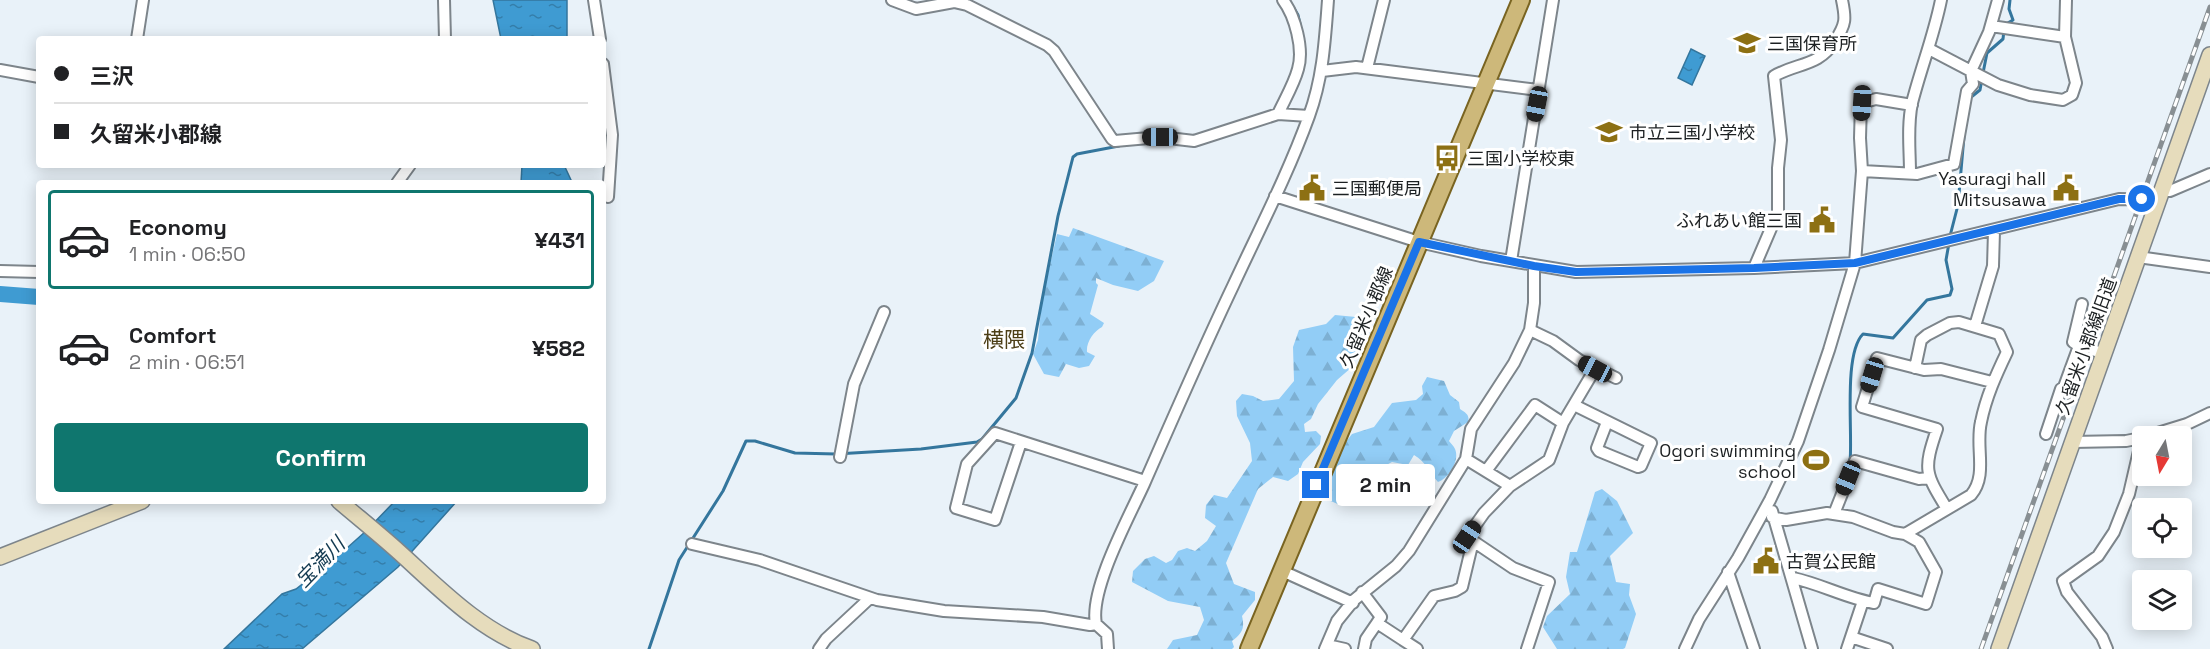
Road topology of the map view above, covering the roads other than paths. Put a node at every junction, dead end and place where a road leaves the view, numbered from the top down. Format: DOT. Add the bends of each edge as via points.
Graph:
graph roads {
  1 [pos="143,0"];
  2 [pos="444,0"];
  3 [pos="594,0"];
  4 [pos="892,0"];
  5 [pos="1283,0"];
  6 [pos="1329,0"];
  7 [pos="1384,0"];
  8 [pos="1521,0"];
  9 [pos="1552,0"];
  10 [pos="1842,0"];
  11 [pos="1941,0"];
  12 [pos="1998,0"];
  13 [pos="2066,0"];
  14 [pos="1991,26"];
  15 [pos="137,36"];
  16 [pos="445,36"];
  17 [pos="600,36"];
  18 [pos="2065,37"];
  19 [pos="1929,49"];
  20 [pos="2210,55"];
  21 [pos="1367,68"];
  22 [pos="0,70"];
  23 [pos="1322,71"];
  24 [pos="1971,71"];
  25 [pos="36,76"];
  26 [pos="1487,82"];
  27 [pos="606,88"];
  28 [pos="1538,90"];
  29 [pos="1912,105"];
  30 [pos="1278,114"];
  31 [pos="1309,116"];
  32 [pos="1862,171"];
  33 [pos="1911,173"];
  34 [pos="2210,174"];
  35 [pos="1275,196"];
  36 [pos="2161,196"];
  37 [pos="608,197"];
  38 [pos="1994,231"];
  39 [pos="1419,242"];
  40 [pos="2138,257"];
  41 [pos="1511,261"];
  42 [pos="1855,263"];
  43 [pos="1534,266"];
  44 [pos="2210,267"];
  45 [pos="1754,268"];
  46 [pos="0,272"];
  47 [pos="36,272"];
  48 [pos="2082,304"];
  49 [pos="884,312"];
  50 [pos="1975,326"];
  51 [pos="1530,330"];
  52 [pos="2079,346"];
  53 [pos="2103,357"];
  54 [pos="1915,368"];
  55 [pos="1595,369"];
  56 [pos="1616,378"];
  57 [pos="1992,382"];
  58 [pos="1574,405"];
  59 [pos="2210,412"];
  60 [pos="1607,422"];
  61 [pos="1563,423"];
  62 [pos="2180,426"];
  63 [pos="2046,434"];
  64 [pos="2132,440"];
  65 [pos="1021,442"];
  66 [pos="2072,442"];
  67 [pos="840,456"];
  68 [pos="1466,459"];
  69 [pos="1486,471"];
  70 [pos="1929,478"];
  71 [pos="1145,481"];
  72 [pos="2132,481"];
  73 [pos="1510,486"];
  74 [pos="1770,500"];
  75 [pos="134,504"];
  76 [pos="343,504"];
  77 [pos="1947,509"];
  78 [pos="1834,514"];
  79 [pos="1772,517"];
  80 [pos="1905,534"];
  81 [pos="1473,541"];
  82 [pos="692,544"];
  83 [pos="0,557"];
  84 [pos="1280,570"];
  85 [pos="1728,572"];
  86 [pos="1793,578"];
  87 [pos="1362,592"];
  88 [pos="870,598"];
  89 [pos="1863,601"];
  90 [pos="1353,603"];
  91 [pos="1377,623"];
  92 [pos="1096,624"];
  93 [pos="1851,637"];
  94 [pos="1403,640"];
  95 [pos="1326,647"];
  96 [pos="532,649"];
  97 [pos="819,649"];
  98 [pos="1108,649"];
  99 [pos="1249,649"];
  100 [pos="1345,649"];
  101 [pos="1364,649"];
  102 [pos="1418,649"];
  103 [pos="1527,649"];
  104 [pos="1685,649"];
  105 [pos="1754,649"];
  106 [pos="1808,649"];
  107 [pos="1847,649"];
  108 [pos="1887,649"];
  109 [pos="1999,649"];
  110 [pos="2107,649"];
  1 -- 15 [label="street"];
  2 -- 16 [label="street"];
  3 -- 17 [label="street"];
  4 -- 30 [label="street" via="916,9 954,2 967,5 1047,45 1116,141 1160,137 1194,141"];
  5 -- 30 [label="street" via="1295,20 1300,58"];
  6 -- 23 [label="street"];
  7 -- 21 [label="street"];
  8 -- 26 [label="main road, 久留米小郡線"];
  9 -- 28 [label="street"];
  10 -- 45 [label="street" via="1844,27 1824,55 1774,75 1781,140 1778,212"];
  11 -- 19 [label="street"];
  12 -- 14 [label="street"];
  13 -- 18 [label="street"];
  14 -- 18 [label="street"];
  14 -- 24 [label="street"];
  18 -- 24 [label="street" via="2076,83 2072,95 2063,100 1998,85"];
  19 -- 24 [label="street"];
  19 -- 29 [label="street"];
  20 -- 36 [label="street, 久留米小郡線旧道"];
  21 -- 23 [label="street"];
  21 -- 26 [label="street"];
  22 -- 25 [label="street"];
  23 -- 31 [label="street"];
  24 -- 33 [label="street" via="1973,84 1967,92 1954,164"];
  26 -- 28 [label="street"];
  26 -- 39 [label="main road, 久留米小郡線"];
  27 -- 37 [label="street" via="612,135"];
  28 -- 41 [label="street"];
  29 -- 32 [label="street" via="1875,99 1862,103"];
  29 -- 33 [label="street"];
  30 -- 31 [label="street"];
  31 -- 35 [label="street"];
  32 -- 33 [label="street"];
  32 -- 42 [label="street"];
  34 -- 36 [label="street"];
  35 -- 39 [label="street"];
  35 -- 71 [label="street"];
  36 -- 38 [label="street" via="2119,199"];
  36 -- 40 [label="street, 久留米小郡線旧道"];
  38 -- 42 [label="street"];
  38 -- 50 [label="street" via="1993,266"];
  39 -- 41 [label="street"];
  39 -- 84 [label="main road, 久留米小郡線"];
  40 -- 44 [label="street"];
  40 -- 53 [label="street, 久留米小郡線旧道"];
  41 -- 43 [label="street"];
  42 -- 45 [label="street"];
  42 -- 74 [label="street" via="1798,441"];
  43 -- 45 [label="street" via="1576,272"];
  43 -- 51 [label="street"];
  46 -- 47 [label="street"];
  48 -- 52 [label="street" via="2073,342"];
  49 -- 67 [label="street" via="854,384"];
  50 -- 54 [label="street" via="1950,323 1928,335 1922,340"];
  50 -- 57 [label="street" via="1998,334 2007,352"];
  51 -- 55 [label="street"];
  51 -- 68 [label="street" via="1514,363 1471,429"];
  52 -- 53 [label="street"];
  52 -- 63 [label="street"];
  53 -- 66 [label="street, 久留米小郡線旧道"];
  54 -- 57 [label="street" via="1941,369"];
  54 -- 70 [label="street" via="1877,358 1862,407 1937,429 1928,458"];
  55 -- 56 [label="street"];
  55 -- 58 [label="street"];
  57 -- 77 [label="street" via="1980,424 1978,487"];
  58 -- 60 [label="street"];
  58 -- 61 [label="street"];
  59 -- 62 [label="street"];
  60 -- 60 [label="street" via="1651,443 1641,466 1599,451"];
  61 -- 69 [label="street" via="1534,405"];
  61 -- 73 [label="street" via="1549,460"];
  64 -- 66 [label="street"];
  65 -- 65 [label="street" via="995,432 986,441 967,464 956,508 995,520"];
  65 -- 71 [label="street"];
  66 -- 109 [label="street, 久留米小郡線旧道"];
  68 -- 69 [label="street"];
  68 -- 87 [label="street" via="1409,551"];
  69 -- 73 [label="street"];
  70 -- 77 [label="street"];
  70 -- 78 [label="street" via="1919,479 1856,461"];
  71 -- 92 [label="street" via="1100,588"];
  72 -- 110 [label="street" via="2114,532 2098,555 2063,581"];
  73 -- 81 [label="street" via="1467,537"];
  74 -- 79 [label="street"];
  74 -- 85 [label="street"];
  75 -- 83 [label="street"];
  76 -- 96 [label="street" via="491,630"];
  77 -- 80 [label="street"];
  78 -- 79 [label="street" via="1786,520"];
  78 -- 80 [label="street"];
  79 -- 86 [label="street"];
  80 -- 89 [label="street" via="1919,542 1936,572 1926,604 1878,590 1874,603"];
  81 -- 94 [label="street" via="1462,587 1434,596"];
  81 -- 103 [label="street" via="1513,568 1550,582"];
  82 -- 88 [label="street" via="770,564"];
  84 -- 90 [label="street"];
  84 -- 99 [label="main road, 久留米小郡線"];
  85 -- 104 [label="street"];
  85 -- 105 [label="street"];
  86 -- 89 [label="street"];
  86 -- 106 [label="street"];
  87 -- 90 [label="street"];
  87 -- 91 [label="street" via="1381,617"];
  88 -- 92 [label="street" via="944,611"];
  88 -- 97 [label="street"];
  89 -- 93 [label="street"];
  90 -- 95 [label="street" via="1337,621"];
  91 -- 94 [label="street"];
  91 -- 101 [label="street"];
  92 -- 98 [label="street" via="1107,634"];
  93 -- 107 [label="street"];
  93 -- 108 [label="street"];
  94 -- 102 [label="street"];
  95 -- 100 [label="street"];
}
